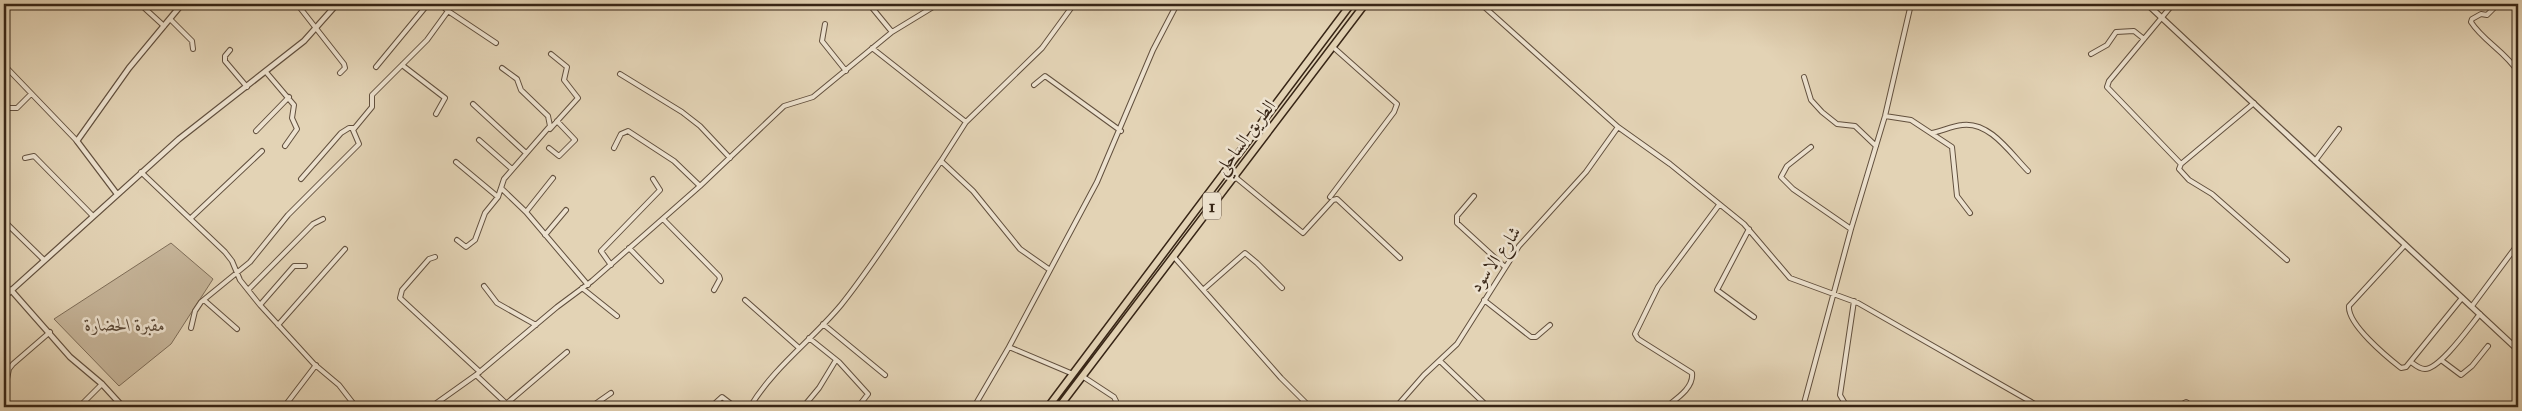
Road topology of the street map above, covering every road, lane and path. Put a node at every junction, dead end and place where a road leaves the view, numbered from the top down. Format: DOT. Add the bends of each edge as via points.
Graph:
graph roads {
  1 [pos="140,4"];
  2 [pos="182,4"];
  3 [pos="297,4"];
  4 [pos="337,4"];
  5 [pos="428,4"];
  6 [pos="440,4"];
  7 [pos="869,4"];
  8 [pos="938,4"];
  9 [pos="1074,4"];
  10 [pos="1177,4"];
  11 [pos="1351,4"];
  12 [pos="1364,4"];
  13 [pos="1482,4"];
  14 [pos="1911,4"];
  15 [pos="2147,4"];
  16 [pos="2173,4"];
  17 [pos="2498,4"];
  18 [pos="448,11"];
  19 [pos="2162,17"];
  20 [pos="170,19"];
  21 [pos="825,24"];
  22 [pos="164,26"];
  23 [pos="316,28"];
  24 [pos="892,32"];
  25 [pos="2144,39"];
  26 [pos="496,43"];
  27 [pos="1332,47"];
  28 [pos="872,48"];
  29 [pos="193,49"];
  30 [pos="230,50"];
  31 [pos="551,54"];
  32 [pos="2091,54"];
  33 [pos="4,65"];
  34 [pos="402,65"];
  35 [pos="376,67"];
  36 [pos="502,68"];
  37 [pos="846,71"];
  38 [pos="266,72"];
  39 [pos="2518,72"];
  40 [pos="340,73"];
  41 [pos="620,74"];
  42 [pos="1804,77"];
  43 [pos="1034,86"];
  44 [pos="248,87"];
  45 [pos="31,94"];
  46 [pos="289,97"];
  47 [pos="2254,103"];
  48 [pos="473,104"];
  49 [pos="4,108"];
  50 [pos="436,114"];
  51 [pos="1885,116"];
  52 [pos="557,121"];
  53 [pos="966,122"];
  54 [pos="1618,127"];
  55 [pos="354,128"];
  56 [pos="2339,129"];
  57 [pos="548,130"];
  58 [pos="256,131"];
  59 [pos="1120,131"];
  60 [pos="1932,133"];
  61 [pos="479,140"];
  62 [pos="77,141"];
  63 [pos="285,146"];
  64 [pos="1244,146"];
  65 [pos="1876,146"];
  66 [pos="1811,147"];
  67 [pos="549,148"];
  68 [pos="614,148"];
  69 [pos="262,151"];
  70 [pos="1252,152"];
  71 [pos="526,153"];
  72 [pos="25,158"];
  73 [pos="730,158"];
  74 [pos="941,161"];
  75 [pos="2315,161"];
  76 [pos="456,162"];
  77 [pos="2180,164"];
  78 [pos="512,170"];
  79 [pos="2028,171"];
  80 [pos="141,172"];
  81 [pos="1234,176"];
  82 [pos="553,178"];
  83 [pos="301,179"];
  84 [pos="653,179"];
  85 [pos="700,186"];
  86 [pos="501,188"];
  87 [pos="117,194"];
  88 [pos="1330,196"];
  89 [pos="1474,196"];
  90 [pos="498,197"];
  91 [pos="1719,205"];
  92 [pos="566,210"];
  93 [pos="526,212"];
  94 [pos="1970,213"];
  95 [pos="92,215"];
  96 [pos="191,218"];
  97 [pos="323,219"];
  98 [pos="663,219"];
  99 [pos="4,221"];
  100 [pos="1749,229"];
  101 [pos="1851,229"];
  102 [pos="545,235"];
  103 [pos="457,240"];
  104 [pos="2518,244"];
  105 [pos="2405,245"];
  106 [pos="629,248"];
  107 [pos="345,249"];
  108 [pos="436,257"];
  109 [pos="1174,257"];
  110 [pos="1400,258"];
  111 [pos="44,260"];
  112 [pos="2287,260"];
  113 [pos="611,265"];
  114 [pos="305,266"];
  115 [pos="1505,267"];
  116 [pos="1050,270"];
  117 [pos="238,274"];
  118 [pos="661,281"];
  119 [pos="588,284"];
  120 [pos="484,286"];
  121 [pos="4,288"];
  122 [pos="582,288"];
  123 [pos="1282,288"];
  124 [pos="1204,289"];
  125 [pos="11,290"];
  126 [pos="248,290"];
  127 [pos="714,290"];
  128 [pos="1835,294"];
  129 [pos="4,297"];
  130 [pos="2462,298"];
  131 [pos="204,300"];
  132 [pos="745,300"];
  133 [pos="1484,300"];
  134 [pos="1854,301"];
  135 [pos="260,305"];
  136 [pos="2472,306"];
  137 [pos="2480,314"];
  138 [pos="617,316"];
  139 [pos="1754,317"];
  140 [pos="824,324"];
  141 [pos="278,325"];
  142 [pos="536,325"];
  143 [pos="1550,325"];
  144 [pos="191,328"];
  145 [pos="237,329"];
  146 [pos="50,332"];
  147 [pos="809,338"];
  148 [pos="2488,346"];
  149 [pos="798,347"];
  150 [pos="1008,347"];
  151 [pos="2518,350"];
  152 [pos="567,352"];
  153 [pos="836,360"];
  154 [pos="2441,360"];
  155 [pos="1440,361"];
  156 [pos="2411,362"];
  157 [pos="316,365"];
  158 [pos="478,374"];
  159 [pos="1073,374"];
  160 [pos="885,375"];
  161 [pos="1082,376"];
  162 [pos="7,379"];
  163 [pos="102,384"];
  164 [pos="611,393"];
  165 [pos="508,406"];
  166 [pos="804,406"];
  167 [pos="79,407"];
  168 [pos="123,407"];
  169 [pos="284,407"];
  170 [pos="356,407"];
  171 [pos="430,407"];
  172 [pos="591,407"];
  173 [pos="711,407"];
  174 [pos="735,407"];
  175 [pos="750,407"];
  176 [pos="858,407"];
  177 [pos="974,407"];
  178 [pos="1048,407"];
  179 [pos="1059,407"];
  180 [pos="1112,407"];
  181 [pos="1310,407"];
  182 [pos="1396,407"];
  183 [pos="1488,407"];
  184 [pos="1666,407"];
  185 [pos="1803,407"];
  186 [pos="1847,407"];
  187 [pos="2040,407"];
  188 [pos="2176,407"];
  189 [pos="2193,407"];
  1 -- 22 [label="street"];
  2 -- 20 [label="street"];
  3 -- 23 [label="street"];
  4 -- 23 [label="street"];
  5 -- 35 [label="street"];
  6 -- 18 [label="street"];
  7 -- 24 [label="street"];
  8 -- 24 [label="street"];
  9 -- 53 [label="street" via="1042,48"];
  10 -- 59 [label="street" via="1153,50"];
  11 -- 64 [label="highway, الطريق الساحلي"];
  12 -- 27 [label="highway, الطريق الساحلي / 1"];
  13 -- 54 [label="street"];
  14 -- 51 [label="street"];
  15 -- 19 [label="street"];
  16 -- 19 [label="street"];
  17 -- 39 [label="street" via="2487,15 2478,15 2471,22"];
  18 -- 26 [label="street"];
  18 -- 34 [label="street" via="427,40"];
  19 -- 25 [label="street"];
  19 -- 47 [label="street"];
  20 -- 22 [label="street"];
  20 -- 29 [label="street" via="192,41"];
  21 -- 37 [label="street" via="822,40"];
  22 -- 62 [label="street" via="129,68"];
  23 -- 38 [label="street"];
  23 -- 40 [label="street" via="344,64 345,68"];
  24 -- 28 [label="street"];
  25 -- 32 [label="street" via="2132,31 2116,32 2107,45"];
  25 -- 77 [label="street" via="2108,83 2108,89"];
  27 -- 70 [label="highway, الطريق الساحلي / 1"];
  27 -- 88 [label="street" via="1396,104 1394,112"];
  28 -- 37 [label="street"];
  28 -- 53 [label="street"];
  30 -- 44 [label="street" via="225,56 226,61"];
  31 -- 52 [label="street" via="567,67 564,80 578,96"];
  33 -- 45 [label="street"];
  34 -- 50 [label="street" via="445,98"];
  34 -- 55 [label="street" via="372,95 372,107"];
  36 -- 57 [label="street" via="518,80 521,90 548,116"];
  37 -- 73 [label="street" via="813,97 784,106"];
  38 -- 44 [label="street"];
  38 -- 46 [label="street"];
  41 -- 73 [label="street" via="682,112"];
  42 -- 65 [label="street" via="1811,100 1822,112 1837,124 1855,126"];
  43 -- 59 [label="street" via="1041,77 1046,77"];
  44 -- 80 [label="street"];
  45 -- 49 [label="street" via="16,108"];
  45 -- 62 [label="street"];
  46 -- 58 [label="street"];
  46 -- 63 [label="street" via="294,105 292,120 297,129"];
  47 -- 75 [label="street"];
  47 -- 77 [label="street"];
  48 -- 71 [label="street"];
  51 -- 60 [label="street" via="1911,120"];
  51 -- 65 [label="street"];
  52 -- 57 [label="street"];
  52 -- 67 [label="street" via="575,140 559,156"];
  53 -- 74 [label="street"];
  54 -- 91 [label="street"];
  54 -- 115 [label="street, شارع الاسود" via="1586,172 1528,234"];
  55 -- 83 [label="street" via="341,133"];
  55 -- 117 [label="street" via="359,144 288,215"];
  56 -- 75 [label="street"];
  57 -- 71 [label="street"];
  59 -- 116 [label="street"];
  60 -- 79 [label="street" via="1964,125 1980,127"];
  60 -- 94 [label="street" via="1953,149 1957,196"];
  61 -- 78 [label="street"];
  62 -- 87 [label="street"];
  64 -- 70 [label="highway"];
  64 -- 159 [label="highway, الطريق الساحلي"];
  65 -- 101 [label="street"];
  66 -- 101 [label="street" via="1787,166 1782,177 1793,189"];
  68 -- 85 [label="street" via="621,134 628,131 674,161"];
  69 -- 96 [label="street"];
  70 -- 81 [label="highway, الطريق الساحلي / 1"];
  71 -- 78 [label="street"];
  72 -- 95 [label="street" via="34,156 40,161"];
  73 -- 85 [label="street"];
  74 -- 116 [label="street" via="974,192 1020,249"];
  74 -- 140 [label="street" via="852,291"];
  75 -- 105 [label="street"];
  76 -- 90 [label="street"];
  77 -- 112 [label="street" via="2179,170 2185,176 2212,194"];
  78 -- 86 [label="street" via="502,181"];
  80 -- 87 [label="street"];
  80 -- 96 [label="street"];
  81 -- 109 [label="highway, الطريق الساحلي / 1"];
  81 -- 110 [label="street" via="1303,233 1332,200 1337,199"];
  82 -- 93 [label="street"];
  84 -- 113 [label="street" via="660,190 601,251"];
  85 -- 98 [label="street"];
  86 -- 90 [label="street"];
  86 -- 93 [label="street"];
  87 -- 95 [label="street"];
  89 -- 115 [label="street" via="1457,216 1456,223"];
  90 -- 103 [label="street" via="485,214 470,245 464,247"];
  91 -- 100 [label="street"];
  91 -- 184 [label="street" via="1658,287 1635,334 1692,373 1688,388"];
  92 -- 102 [label="street"];
  93 -- 102 [label="street"];
  95 -- 111 [label="street"];
  96 -- 117 [label="street" via="230,257"];
  97 -- 126 [label="street" via="313,224"];
  98 -- 106 [label="street"];
  98 -- 127 [label="street" via="719,276"];
  99 -- 111 [label="street"];
  100 -- 128 [label="street" via="1790,278"];
  100 -- 139 [label="street" via="1717,291"];
  101 -- 128 [label="street"];
  102 -- 119 [label="street"];
  104 -- 136 [label="street"];
  105 -- 130 [label="street"];
  105 -- 156 [label="street" via="2351,302 2348,312 2393,362 2403,368"];
  106 -- 113 [label="street"];
  106 -- 118 [label="street"];
  107 -- 141 [label="street"];
  108 -- 158 [label="street" via="429,259 402,290 400,298"];
  109 -- 124 [label="street"];
  109 -- 161 [label="highway, الطريق الساحلي / 1"];
  111 -- 125 [label="street"];
  113 -- 119 [label="street"];
  114 -- 135 [label="street" via="294,266"];
  115 -- 133 [label="street, شارع الاسود"];
  116 -- 150 [label="street"];
  117 -- 126 [label="street"];
  117 -- 131 [label="street" via="228,277"];
  119 -- 122 [label="street"];
  120 -- 142 [label="street" via="497,303"];
  121 -- 125 [label="street"];
  122 -- 138 [label="street"];
  122 -- 142 [label="street"];
  123 -- 124 [label="street" via="1244,253"];
  124 -- 181 [label="street"];
  125 -- 129 [label="street"];
  125 -- 146 [label="street"];
  126 -- 135 [label="street"];
  128 -- 134 [label="street"];
  128 -- 185 [label="street"];
  130 -- 136 [label="street"];
  130 -- 156 [label="street"];
  131 -- 144 [label="street" via="196,311"];
  131 -- 145 [label="street"];
  132 -- 149 [label="street"];
  133 -- 143 [label="street" via="1532,337"];
  133 -- 155 [label="street, شارع الاسود" via="1457,344"];
  134 -- 186 [label="street" via="1840,395"];
  134 -- 187 [label="street"];
  135 -- 141 [label="street"];
  136 -- 137 [label="street"];
  137 -- 151 [label="street"];
  137 -- 154 [label="street"];
  140 -- 147 [label="street"];
  140 -- 160 [label="street"];
  141 -- 157 [label="street"];
  142 -- 158 [label="street"];
  146 -- 162 [label="street" via="13,364"];
  146 -- 163 [label="street" via="70,357"];
  147 -- 149 [label="street"];
  147 -- 153 [label="street"];
  148 -- 154 [label="street" via="2461,375"];
  149 -- 175 [label="street"];
  150 -- 159 [label="street"];
  150 -- 177 [label="street"];
  152 -- 165 [label="street"];
  153 -- 166 [label="street"];
  153 -- 176 [label="street" via="868,394"];
  154 -- 156 [label="street" via="2426,369"];
  155 -- 182 [label="street, شارع الاسود"];
  155 -- 183 [label="street"];
  157 -- 169 [label="street"];
  157 -- 170 [label="street" via="339,385"];
  158 -- 165 [label="street"];
  158 -- 171 [label="street"];
  159 -- 178 [label="highway, الطريق الساحلي"];
  161 -- 179 [label="highway, الطريق الساحلي / 1"];
  161 -- 180 [label="street" via="1114,397 1116,401"];
  163 -- 167 [label="street"];
  163 -- 168 [label="street"];
  164 -- 172 [label="street"];
  173 -- 174 [label="street" via="722,397"];
  188 -- 189 [label="street" via="2186,402"];
}
